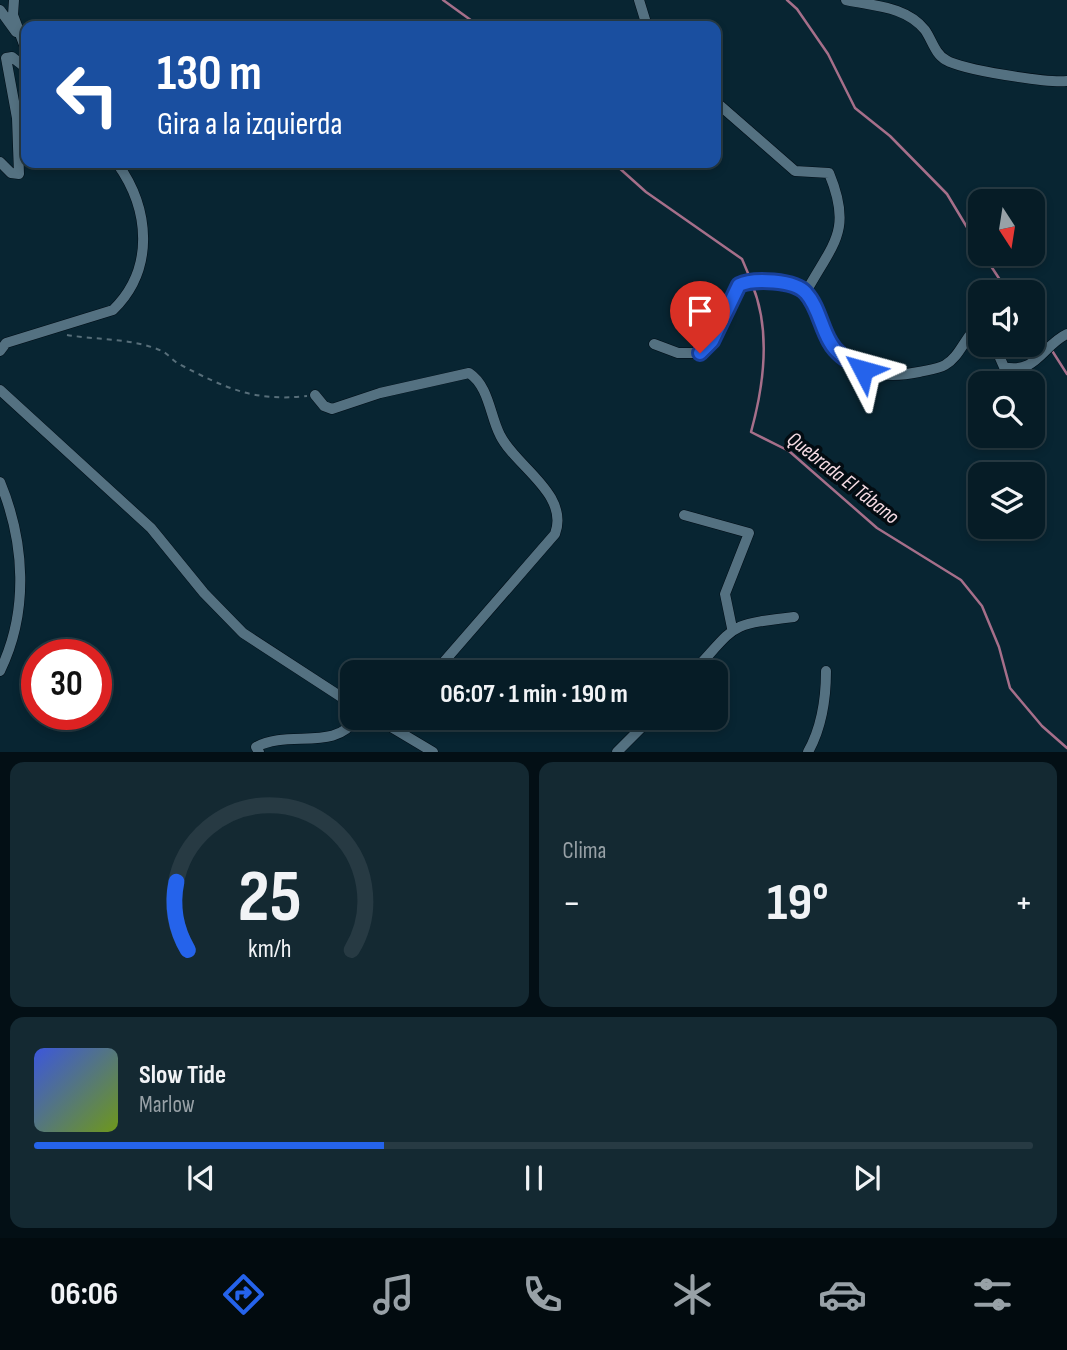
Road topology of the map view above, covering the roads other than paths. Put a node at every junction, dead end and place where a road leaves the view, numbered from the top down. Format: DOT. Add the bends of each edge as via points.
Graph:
graph roads {
  1 [pos="14,0"];
  2 [pos="639,0"];
  3 [pos="846,0"];
  4 [pos="0,10"];
  5 [pos="645,21"];
  6 [pos="20,38"];
  7 [pos="21,64"];
  8 [pos="1067,81"];
  9 [pos="721,108"];
  10 [pos="0,162"];
  11 [pos="120,168"];
  12 [pos="806,292"];
  13 [pos="1067,334"];
  14 [pos="968,338"];
  15 [pos="653,344"];
  16 [pos="0,351"];
  17 [pos="1045,354"];
  18 [pos="1000,357"];
  19 [pos="1042,357"];
  20 [pos="0,390"];
  21 [pos="316,395"];
  22 [pos="0,482"];
  23 [pos="684,515"];
  24 [pos="794,617"];
  25 [pos="732,628"];
  26 [pos="445,660"];
  27 [pos="704,660"];
  28 [pos="0,671"];
  29 [pos="826,671"];
  30 [pos="340,696"];
  31 [pos="347,730"];
  32 [pos="404,730"];
  33 [pos="639,730"];
  34 [pos="255,750"];
  35 [pos="433,751"];
  36 [pos="617,751"];
  37 [pos="808,751"];
  1 -- 6 [label="street"];
  2 -- 5 [label="street"];
  3 -- 8 [label="street" via="884,5 914,21 940,56 957,65"];
  4 -- 6 [label="street"];
  7 -- 10 [label="street" via="6,58 17,118 19,174"];
  9 -- 12 [label="street" via="795,171 829,173 840,200 838,239"];
  11 -- 16 [label="street" via="130,184 145,243 140,267 124,300 113,310 6,343"];
  12 -- 14 [label="street" via="830,343 863,370 881,376 943,367"];
  12 -- 15 [label="street" via="796,286 745,282 736,289 712,341 700,353 678,353"];
  13 -- 17 [label="street"];
  18 -- 19 [label="street" via="1004,366 1016,370"];
  20 -- 30 [label="street" via="151,528 243,633"];
  21 -- 26 [label="street" via="324,407 332,409 469,373 479,383 506,446 544,488 557,513 555,534"];
  22 -- 28 [label="street" via="22,557 14,640"];
  23 -- 25 [label="street" via="749,533 725,594"];
  24 -- 25 [label="street"];
  25 -- 27 [label="street"];
  29 -- 37 [label="street" via="818,731"];
  31 -- 34 [label="street" via="336,737 269,740"];
  32 -- 35 [label="street"];
  33 -- 36 [label="street"];
}
